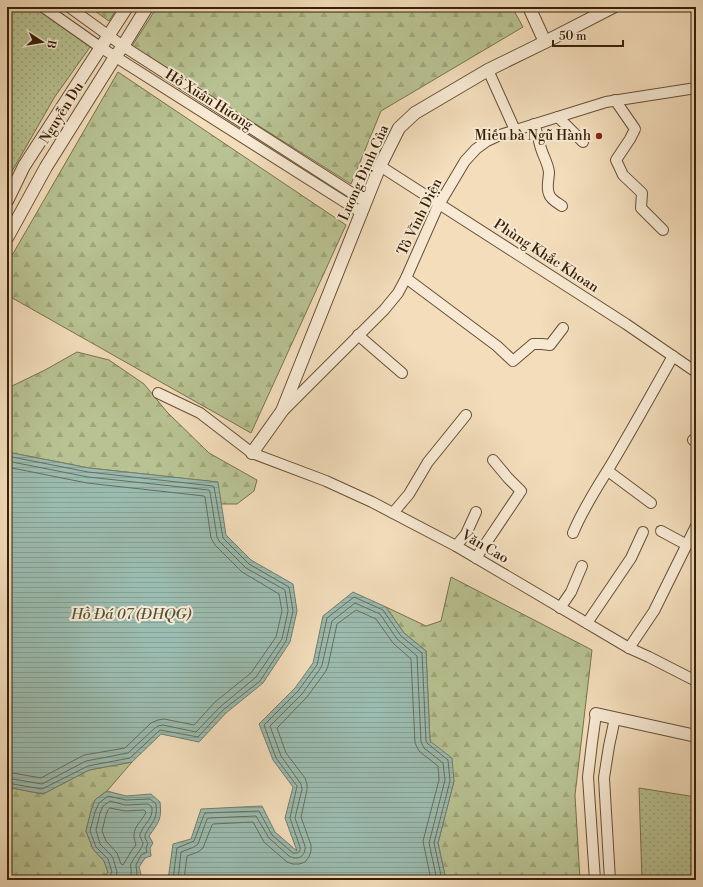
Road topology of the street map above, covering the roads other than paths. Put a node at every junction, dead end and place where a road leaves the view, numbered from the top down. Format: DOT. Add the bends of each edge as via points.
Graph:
graph roads {
  1 [pos="43,7"];
  2 [pos="69,7"];
  3 [pos="127,7"];
  4 [pos="147,7"];
  5 [pos="528,7"];
  6 [pos="612,7"];
  7 [pos="108,36"];
  8 [pos="545,42"];
  9 [pos="123,46"];
  10 [pos="100,48"];
  11 [pos="115,57"];
  12 [pos="488,70"];
  13 [pos="696,88"];
  14 [pos="615,100"];
  15 [pos="558,117"];
  16 [pos="534,124"];
  17 [pos="515,130"];
  18 [pos="583,142"];
  19 [pos="380,166"];
  20 [pos="7,201"];
  21 [pos="439,204"];
  22 [pos="562,206"];
  23 [pos="364,207"];
  24 [pos="663,230"];
  25 [pos="7,238"];
  26 [pos="406,278"];
  27 [pos="563,328"];
  28 [pos="358,335"];
  29 [pos="673,356"];
  30 [pos="696,372"];
  31 [pos="402,373"];
  32 [pos="158,393"];
  33 [pos="282,412"];
  34 [pos="466,415"];
  35 [pos="252,453"];
  36 [pos="493,460"];
  37 [pos="608,471"];
  38 [pos="651,503"];
  39 [pos="476,512"];
  40 [pos="393,513"];
  41 [pos="696,526"];
  42 [pos="661,531"];
  43 [pos="643,532"];
  44 [pos="573,533"];
  45 [pos="687,545"];
  46 [pos="456,546"];
  47 [pos="476,558"];
  48 [pos="582,566"];
  49 [pos="560,608"];
  50 [pos="587,623"];
  51 [pos="630,648"];
  52 [pos="696,681"];
  53 [pos="596,714"];
  54 [pos="614,718"];
  55 [pos="696,736"];
  56 [pos="595,880"];
  57 [pos="610,880"];
  1 -- 10 [label="street, Hồ Xuân Hương"];
  2 -- 7 [label="street, Hồ Xuân Hương"];
  3 -- 7 [label="street, Nguyễn Du"];
  4 -- 9 [label="street, Nguyễn Du"];
  5 -- 8 [label="street"];
  6 -- 8 [label="street, Lương Định Của"];
  7 -- 9 [label="street, Hồ Xuân Hương"];
  7 -- 10 [label="street, Nguyễn Du"];
  8 -- 12 [label="street, Lương Định Của"];
  9 -- 11 [label="street, Nguyễn Du"];
  9 -- 23 [label="street, Hồ Xuân Hương"];
  10 -- 11 [label="street, Hồ Xuân Hương"];
  10 -- 20 [label="street, Nguyễn Du" via="24,166"];
  11 -- 23 [label="street, Hồ Xuân Hương"];
  11 -- 25 [label="street, Nguyễn Du" via="46,166"];
  12 -- 17 [label="street"];
  12 -- 19 [label="street, Lương Định Của" via="416,113 399,128"];
  13 -- 14 [label="street, Tô Vĩnh Diện"];
  14 -- 15 [label="street, Tô Vĩnh Diện"];
  14 -- 24 [label="street" via="635,129 616,160 623,175 642,193 641,208"];
  15 -- 16 [label="street, Tô Vĩnh Diện"];
  15 -- 18 [label="street"];
  16 -- 17 [label="street, Tô Vĩnh Diện"];
  16 -- 22 [label="street" via="548,165 548,193"];
  17 -- 21 [label="street, Tô Vĩnh Diện" via="487,141 476,149 465,161"];
  19 -- 21 [label="street, Phùng Khắc Khoan"];
  19 -- 23 [label="street, Lương Định Của"];
  21 -- 26 [label="street, Tô Vĩnh Diện"];
  21 -- 29 [label="street, Phùng Khắc Khoan"];
  23 -- 33 [label="street, Lương Định Của"];
  26 -- 27 [label="street" via="497,346 513,361 533,344 550,345"];
  26 -- 28 [label="street, Tô Vĩnh Diện" via="384,310"];
  28 -- 31 [label="street"];
  28 -- 33 [label="street, Tô Vĩnh Diện"];
  29 -- 30 [label="street, Phùng Khắc Khoan"];
  29 -- 37 [label="street"];
  32 -- 35 [label="street, Văn Cao" via="200,413"];
  33 -- 35 [label="street, Lương Định Của"];
  34 -- 40 [label="street" via="428,462 409,494"];
  35 -- 40 [label="street, Văn Cao" via="326,481"];
  36 -- 47 [label="street" via="521,491"];
  37 -- 38 [label="street"];
  37 -- 44 [label="street"];
  39 -- 46 [label="street" via="466,534"];
  40 -- 46 [label="street, Văn Cao"];
  41 -- 45 [label="street"];
  42 -- 45 [label="street"];
  43 -- 50 [label="street" via="631,558"];
  45 -- 51 [label="street" via="654,611"];
  46 -- 47 [label="street, Văn Cao"];
  47 -- 49 [label="street, Văn Cao"];
  48 -- 49 [label="street" via="571,592"];
  49 -- 50 [label="street, Văn Cao"];
  50 -- 51 [label="street, Văn Cao"];
  51 -- 52 [label="street, Văn Cao"];
  53 -- 54 [label="street"];
  53 -- 56 [label="street" via="588,777"];
  54 -- 55 [label="street"];
  54 -- 57 [label="street" via="604,778"];
}
